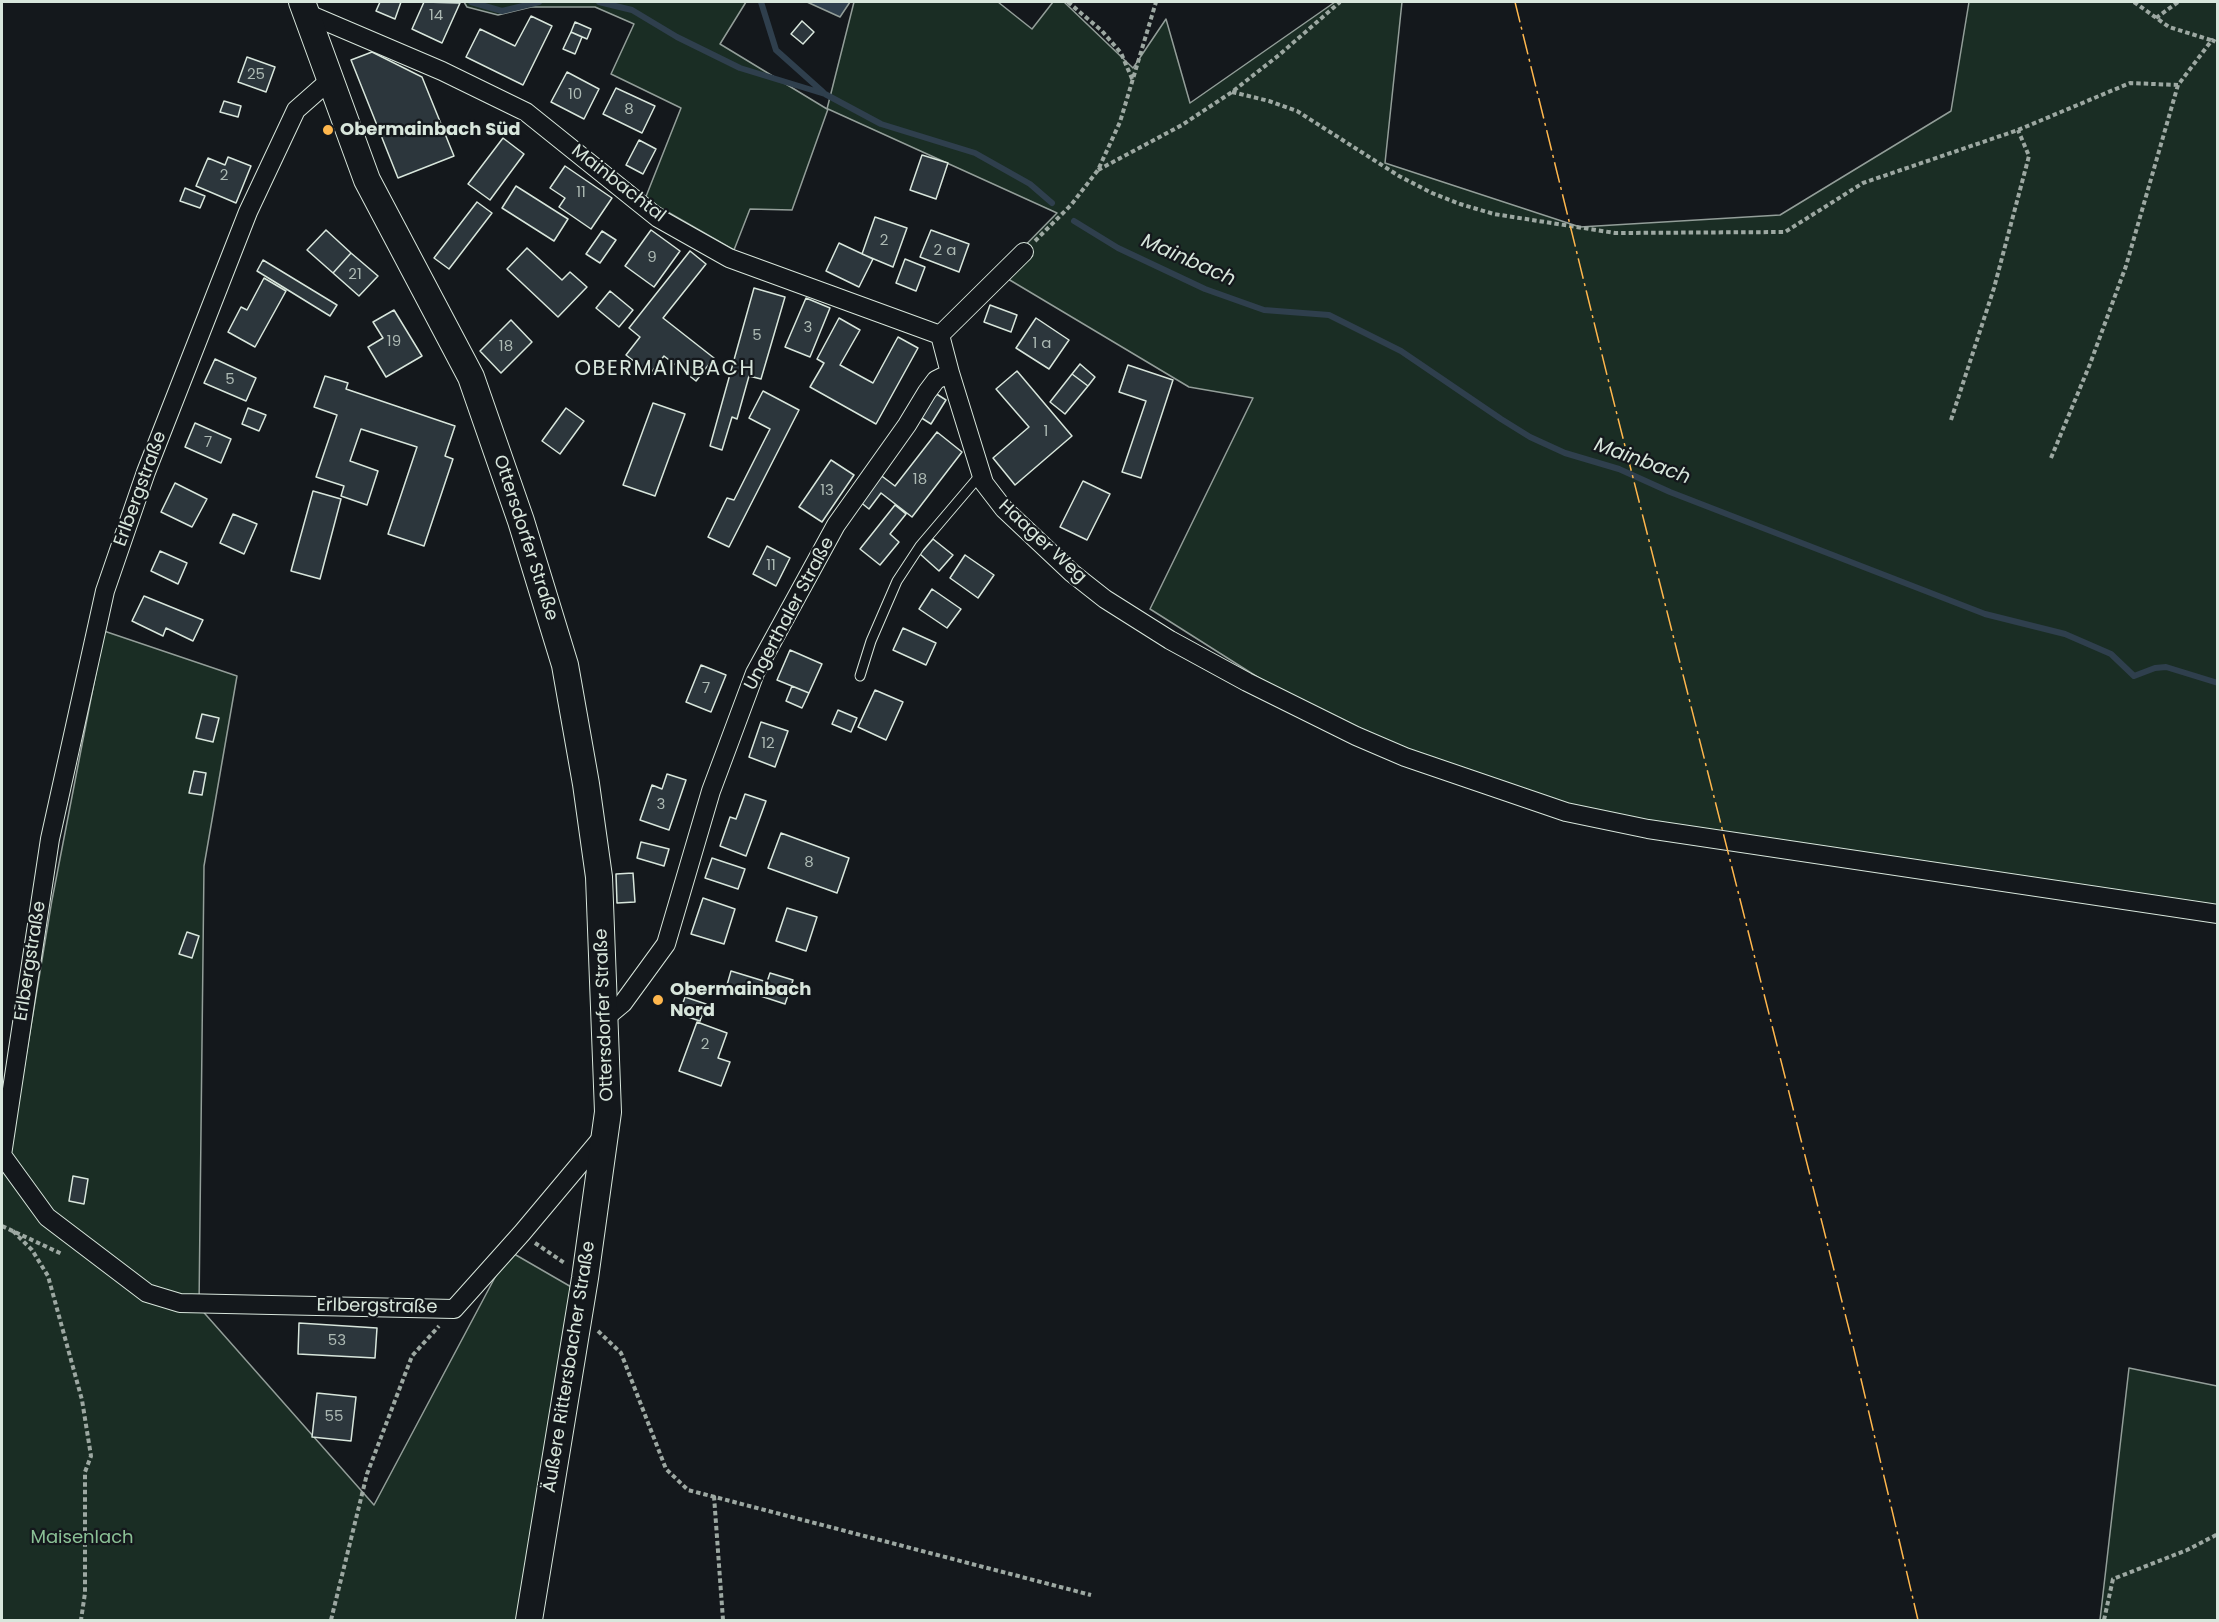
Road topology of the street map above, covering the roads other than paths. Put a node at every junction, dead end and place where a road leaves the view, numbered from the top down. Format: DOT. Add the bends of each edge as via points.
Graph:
graph roads {
  1 [pos="304,7"];
  2 [pos="330,80"];
  3 [pos="1024,252"];
  4 [pos="940,335"];
  5 [pos="950,373"];
  6 [pos="982,473"];
  7 [pos="860,676"];
  8 [pos="2217,914"];
  9 [pos="605,1017"];
  10 [pos="607,1123"];
  11 [pos="529,1620"];
  1 -- 2 [label="main road, Ottersdorfer Straße"];
  1 -- 4 [label="street, Mainbachtal" via="526,112 658,218 729,258"];
  2 -- 9 [label="main road, Ottersdorfer Straße" via="367,180 471,377 565,665 599,877"];
  2 -- 10 [label="street, Erlbergstraße" via="296,110 248,212 146,472 105,591 50,839 2,1155 46,1217 147,1293 180,1303 454,1309 522,1233"];
  3 -- 4 [label="street"];
  4 -- 5 [label="street"];
  5 -- 6 [label="street, Haager Weg"];
  5 -- 9 [label="street, Ungerthaler Straße" via="936,380 836,525 755,673 711,791 666,944 623,1003"];
  6 -- 7 [label="lane" via="920,546 897,581"];
  6 -- 8 [label="street, Haager Weg" via="984,483 1005,509 1072,573 1106,599 1246,682 1405,757 1566,812 1648,830"];
  9 -- 10 [label="main road, Ottersdorfer Straße"];
  10 -- 11 [label="main road, Äußere Rittersbacher Straße"];
}
